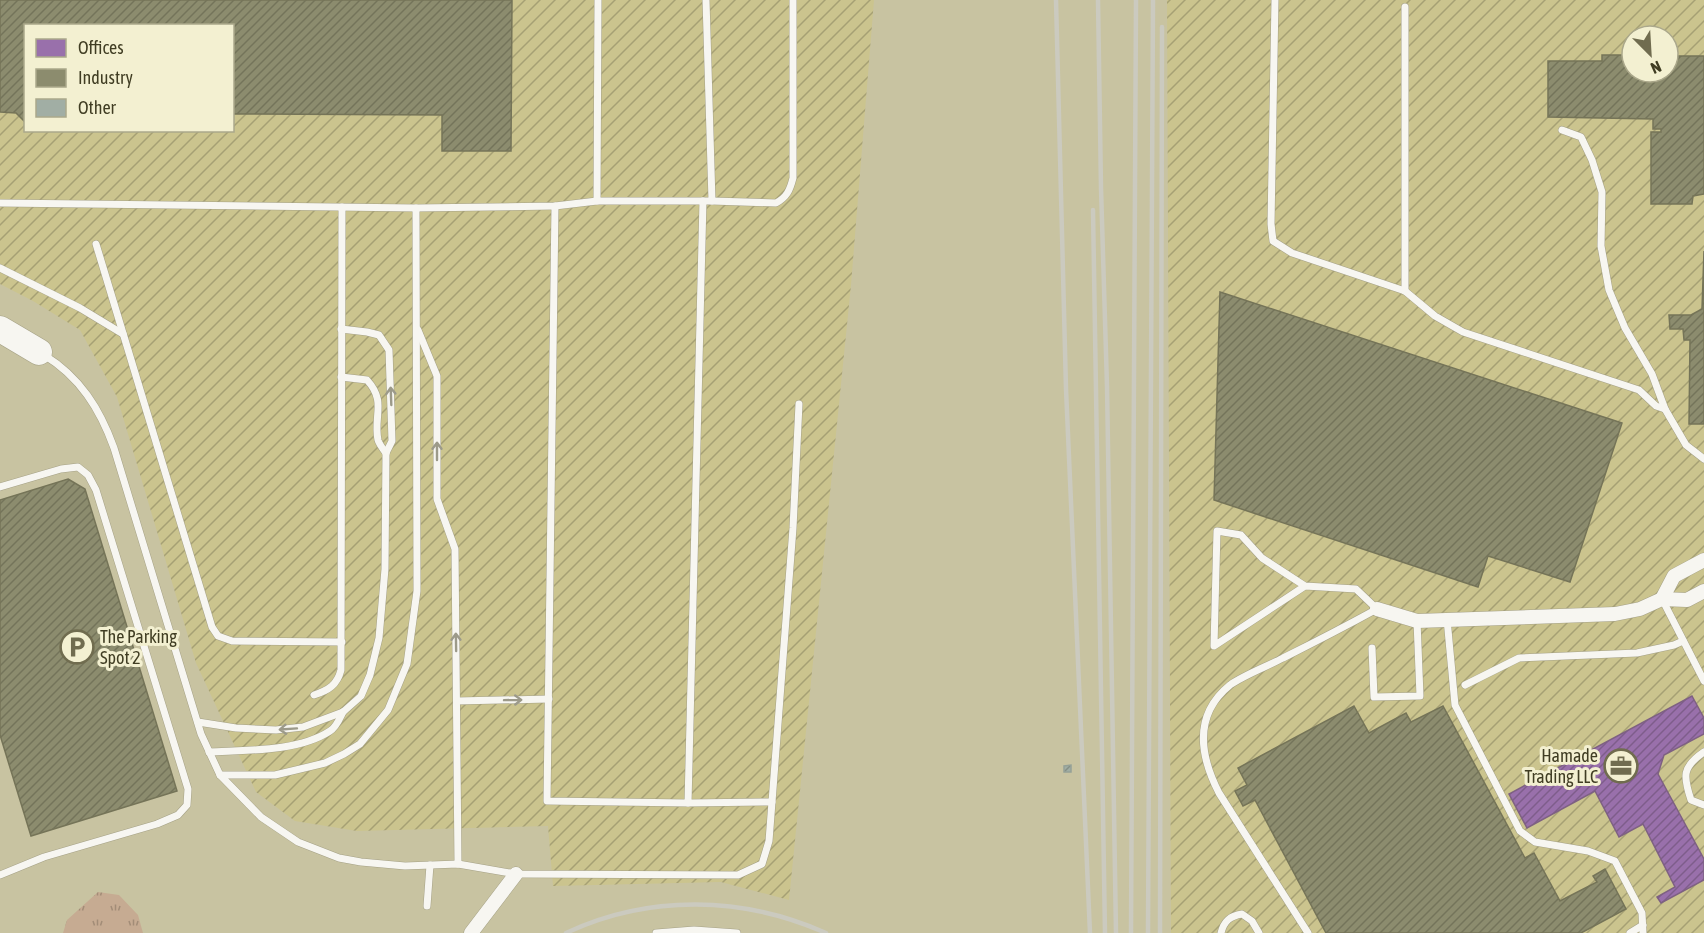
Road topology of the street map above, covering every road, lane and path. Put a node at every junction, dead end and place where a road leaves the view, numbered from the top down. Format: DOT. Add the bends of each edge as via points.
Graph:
graph roads {
  1 [pos="598,0"];
  2 [pos="706,0"];
  3 [pos="794,0"];
  4 [pos="1275,0"];
  5 [pos="1405,7"];
  6 [pos="1562,129"];
  7 [pos="597,201"];
  8 [pos="703,201"];
  9 [pos="712,201"];
  10 [pos="0,203"];
  11 [pos="555,206"];
  12 [pos="342,207"];
  13 [pos="416,208"];
  14 [pos="96,244"];
  15 [pos="0,268"];
  16 [pos="1406,291"];
  17 [pos="416,326"];
  18 [pos="0,329"];
  19 [pos="341,329"];
  20 [pos="123,334"];
  21 [pos="0,339"];
  22 [pos="39,352"];
  23 [pos="341,377"];
  24 [pos="799,404"];
  25 [pos="1665,409"];
  26 [pos="386,453"];
  27 [pos="1704,459"];
  28 [pos="0,487"];
  29 [pos="1704,560"];
  30 [pos="1305,586"];
  31 [pos="1704,591"];
  32 [pos="1662,599"];
  33 [pos="1377,609"];
  34 [pos="1447,619"];
  35 [pos="1417,621"];
  36 [pos="1683,641"];
  37 [pos="342,642"];
  38 [pos="1372,648"];
  39 [pos="1704,681"];
  40 [pos="1465,685"];
  41 [pos="314,695"];
  42 [pos="549,699"];
  43 [pos="457,701"];
  44 [pos="343,712"];
  45 [pos="198,722"];
  46 [pos="209,752"];
  47 [pos="1704,752"];
  48 [pos="220,775"];
  49 [pos="772,802"];
  50 [pos="688,803"];
  51 [pos="1704,805"];
  52 [pos="458,864"];
  53 [pos="430,865"];
  54 [pos="516,874"];
  55 [pos="0,876"];
  56 [pos="428,906"];
  57 [pos="1643,929"];
  58 [pos="471,933"];
  59 [pos="656,933"];
  60 [pos="737,933"];
  61 [pos="1221,933"];
  62 [pos="1259,933"];
  63 [pos="1308,933"];
  64 [pos="1630,933"];
  1 -- 7 [label="lane"];
  2 -- 9 [label="lane"];
  3 -- 9 [label="lane" via="794,178 790,191 776,203"];
  4 -- 16 [label="lane" via="1271,224 1274,241 1292,253"];
  5 -- 16 [label="lane"];
  6 -- 25 [label="lane" via="1581,137 1592,160 1602,192 1601,246 1609,290 1625,328 1652,374"];
  7 -- 8 [label="lane"];
  7 -- 11 [label="lane"];
  8 -- 9 [label="lane"];
  8 -- 50 [label="lane"];
  10 -- 12 [label="lane"];
  11 -- 13 [label="lane"];
  11 -- 42 [label="lane"];
  12 -- 13 [label="lane"];
  12 -- 19 [label="lane"];
  13 -- 17 [label="lane"];
  14 -- 20 [label="lane"];
  15 -- 20 [label="lane"];
  16 -- 25 [label="lane" via="1435,316 1463,332 1639,390"];
  43 -- 17 [label="lane, one-way" via="455,549 437,499 436,376"];
  17 -- 48 [label="lane" via="417,591 407,664 388,710 360,744 325,763 275,775"];
  18 -- 22 [label="highway"];
  19 -- 23 [label="lane"];
  26 -- 19 [label="lane, one-way" via="392,441 389,350 379,335"];
  20 -- 37 [label="lane" via="212,627 218,636 232,641"];
  21 -- 22 [label="highway"];
  22 -- 45 [label="lane" via="84,389 109,432"];
  23 -- 26 [label="lane" via="367,380 375,389 378,441"];
  23 -- 37 [label="lane"];
  24 -- 49 [label="lane"];
  25 -- 27 [label="lane" via="1686,445"];
  26 -- 44 [label="lane" via="385,568 379,638 361,696"];
  28 -- 55 [label="lane" via="61,469 78,467 88,475 96,490 188,789 187,805 178,815 44,857"];
  29 -- 32 [label="street" via="1674,576"];
  30 -- 30 [label="lane" via="1296,592 1214,646 1217,531 1241,535 1262,558"];
  30 -- 33 [label="lane" via="1356,589"];
  31 -- 32 [label="street" via="1687,600"];
  32 -- 34 [label="street" via="1615,614"];
  32 -- 36 [label="lane"];
  33 -- 35 [label="street"];
  33 -- 63 [label="lane" via="1231,685 1210,710 1204,727 1203,748 1219,793"];
  34 -- 35 [label="street"];
  34 -- 57 [label="lane" via="1455,705 1520,831 1535,842 1588,851 1615,861 1642,913"];
  35 -- 38 [label="lane" via="1420,696 1374,697"];
  36 -- 39 [label="lane"];
  36 -- 40 [label="lane" via="1637,653 1519,658"];
  37 -- 41 [label="lane" via="338,680"];
  43 -- 42 [label="lane, one-way"];
  42 -- 50 [label="lane" via="548,801"];
  43 -- 52 [label="lane"];
  44 -- 45 [label="lane, one-way" via="290,729 236,728"];
  44 -- 46 [label="lane" via="332,730 290,746"];
  45 -- 46 [label="lane"];
  46 -- 48 [label="lane"];
  47 -- 51 [label="lane" via="1690,761 1684,780 1691,800"];
  48 -- 53 [label="lane" via="261,817 318,851 361,862"];
  49 -- 50 [label="lane"];
  49 -- 54 [label="lane" via="769,841 762,864 738,875"];
  52 -- 53 [label="lane"];
  52 -- 54 [label="lane"];
  53 -- 56 [label="lane"];
  54 -- 58 [label="street"];
  57 -- 64 [label="lane"];
  59 -- 60 [label="lane"];
  61 -- 62 [label="lane" via="1230,918 1242,914"];
}
